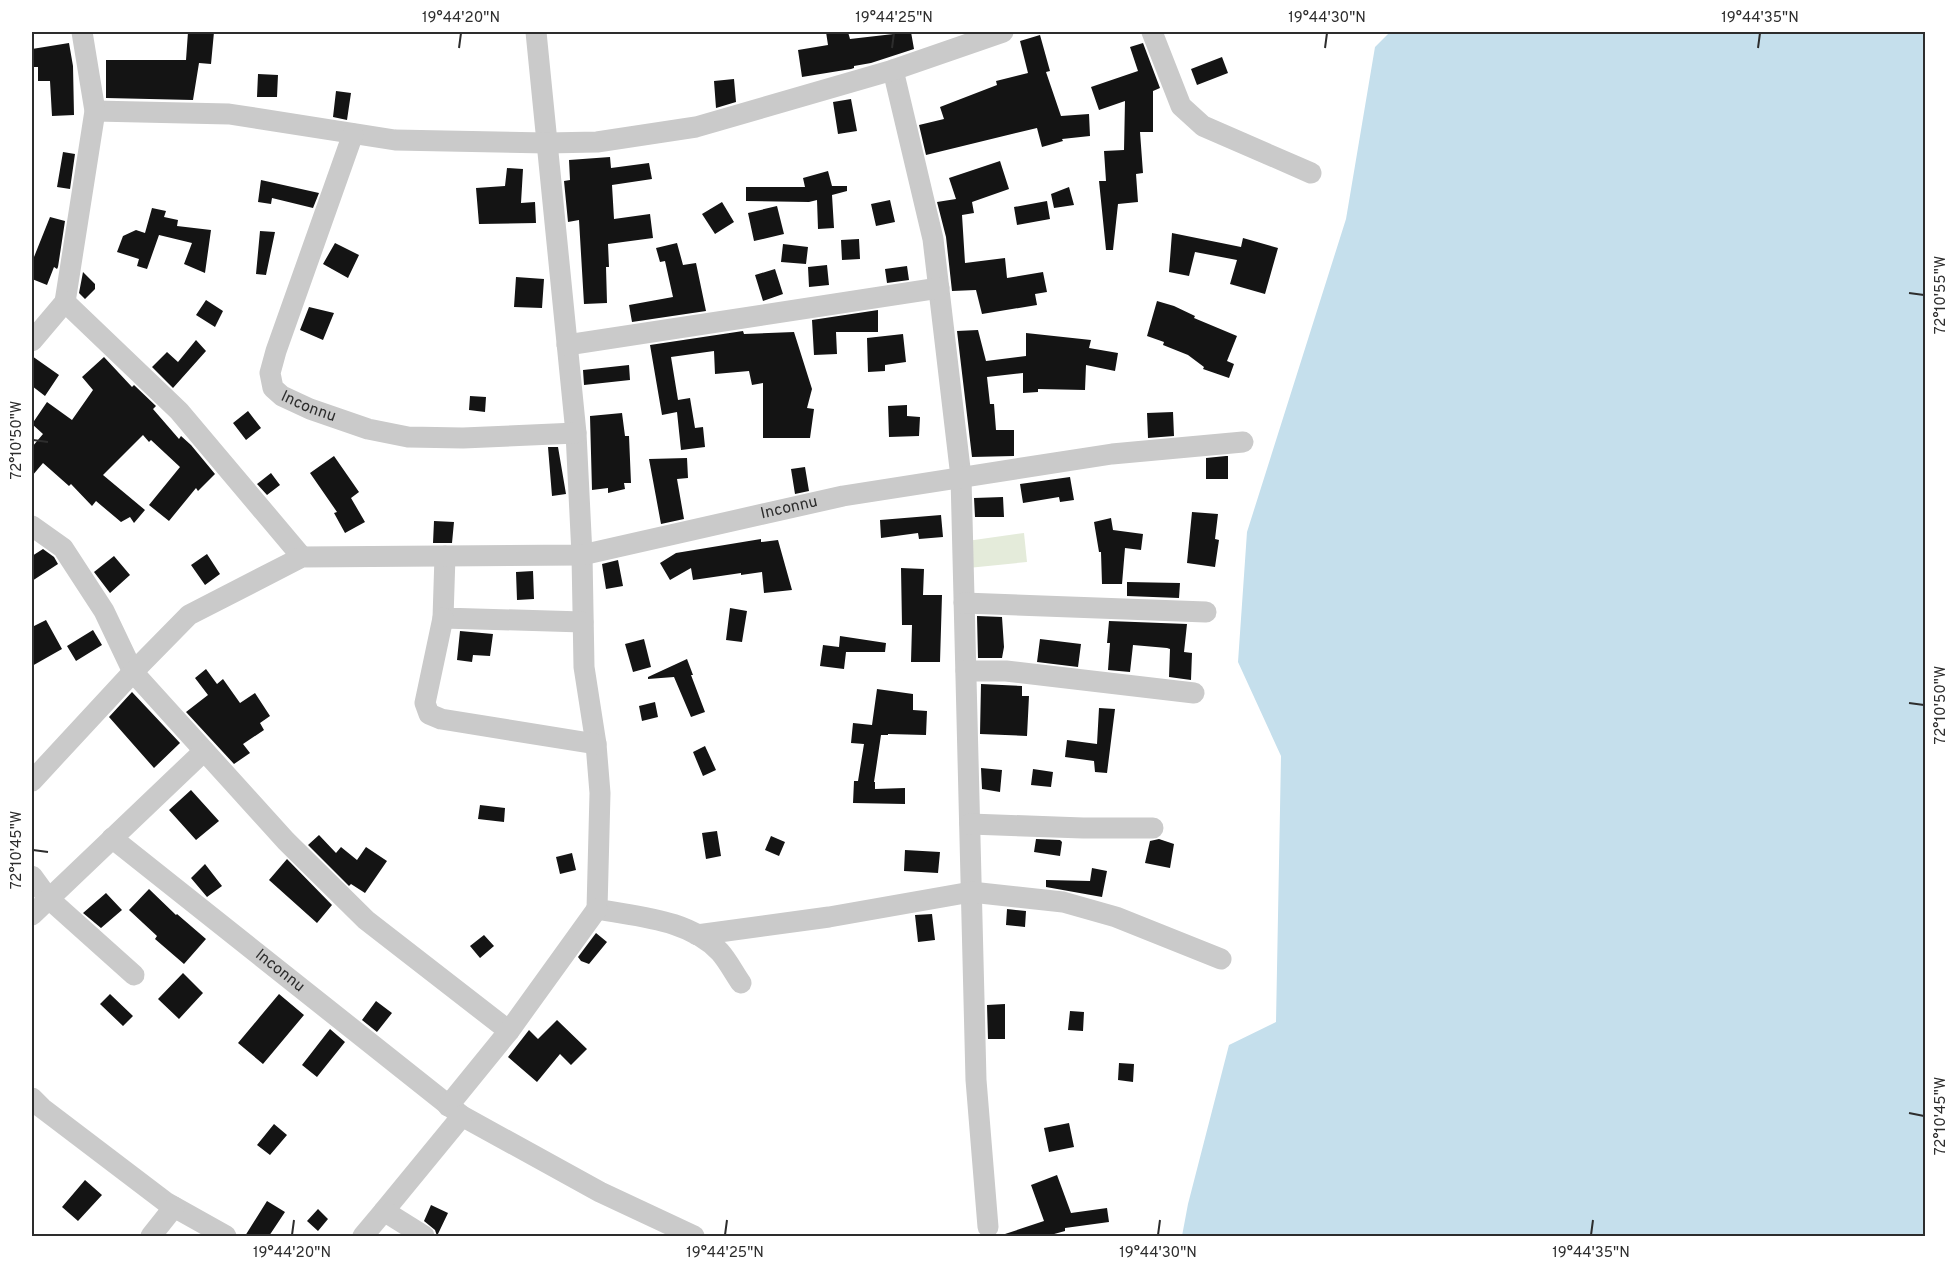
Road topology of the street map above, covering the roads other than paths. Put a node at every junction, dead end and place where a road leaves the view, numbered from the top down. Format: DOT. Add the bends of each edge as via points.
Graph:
graph roads {
  1 [pos="82,32"];
  2 [pos="536,32"];
  3 [pos="1003,32"];
  4 [pos="1152,32"];
  5 [pos="893,70"];
  6 [pos="95,111"];
  7 [pos="353,134"];
  8 [pos="548,143"];
  9 [pos="1311,173"];
  10 [pos="939,288"];
  11 [pos="65,302"];
  12 [pos="32,341"];
  13 [pos="567,345"];
  14 [pos="576,433"];
  15 [pos="1243,442"];
  16 [pos="961,477"];
  17 [pos="32,526"];
  18 [pos="582,555"];
  19 [pos="445,556"];
  20 [pos="302,557"];
  21 [pos="964,603"];
  22 [pos="1206,612"];
  23 [pos="443,618"];
  24 [pos="583,622"];
  25 [pos="966,671"];
  26 [pos="133,672"];
  27 [pos="1194,693"];
  28 [pos="596,744"];
  29 [pos="204,751"];
  30 [pos="32,781"];
  31 [pos="970,824"];
  32 [pos="1152,828"];
  33 [pos="112,837"];
  34 [pos="32,876"];
  35 [pos="971,892"];
  36 [pos="48,898"];
  37 [pos="597,909"];
  38 [pos="32,915"];
  39 [pos="698,935"];
  40 [pos="1221,959"];
  41 [pos="134,975"];
  42 [pos="741,983"];
  43 [pos="509,1031"];
  44 [pos="32,1098"];
  45 [pos="455,1111"];
  46 [pos="174,1207"];
  47 [pos="384,1211"];
  48 [pos="988,1227"];
  49 [pos="151,1236"];
  50 [pos="226,1236"];
  51 [pos="363,1236"];
  52 [pos="424,1236"];
  53 [pos="694,1236"];
  1 -- 6 [label="street"];
  2 -- 8 [label="street"];
  3 -- 5 [label="street"];
  4 -- 9 [label="street" via="1181,106 1203,126"];
  5 -- 8 [label="street" via="696,127 597,142"];
  5 -- 10 [label="street" via="933,239"];
  6 -- 7 [label="street" via="229,114"];
  6 -- 11 [label="street"];
  7 -- 8 [label="street" via="395,140"];
  7 -- 14 [label="street, Inconnu" via="276,351 270,373 273,388 310,409 368,429 408,437"];
  8 -- 13 [label="street"];
  10 -- 13 [label="street"];
  10 -- 16 [label="street"];
  11 -- 12 [label="street"];
  11 -- 20 [label="street" via="179,411"];
  13 -- 14 [label="street"];
  14 -- 18 [label="street"];
  15 -- 16 [label="street, Inconnu" via="1112,454"];
  16 -- 18 [label="street, Inconnu" via="843,496"];
  16 -- 21 [label="street"];
  17 -- 26 [label="street" via="63,548 104,611"];
  18 -- 19 [label="street, Inconnu"];
  18 -- 24 [label="street"];
  19 -- 20 [label="street, Inconnu"];
  19 -- 23 [label="street"];
  20 -- 26 [label="street, Inconnu" via="189,615"];
  21 -- 22 [label="street"];
  21 -- 25 [label="street"];
  23 -- 24 [label="street"];
  23 -- 28 [label="street" via="425,704 429,714"];
  24 -- 28 [label="street" via="584,667"];
  25 -- 27 [label="street" via="1006,671"];
  25 -- 31 [label="street"];
  26 -- 29 [label="street"];
  26 -- 30 [label="street, Inconnu"];
  28 -- 37 [label="street" via="600,793"];
  29 -- 33 [label="street"];
  29 -- 43 [label="street" via="286,841 366,920"];
  31 -- 32 [label="street"];
  31 -- 35 [label="street"];
  33 -- 36 [label="street"];
  33 -- 45 [label="street, Inconnu"];
  34 -- 36 [label="street"];
  35 -- 39 [label="street"];
  35 -- 40 [label="street" via="1063,902 1116,916"];
  35 -- 48 [label="street" via="976,1080"];
  36 -- 38 [label="street"];
  36 -- 41 [label="street"];
  37 -- 39 [label="street" via="675,924"];
  37 -- 43 [label="street"];
  39 -- 42 [label="street" via="719,952"];
  43 -- 45 [label="street"];
  44 -- 46 [label="street"];
  45 -- 47 [label="street"];
  45 -- 53 [label="street, Inconnu" via="600,1192"];
  46 -- 49 [label="street"];
  46 -- 50 [label="street"];
  47 -- 51 [label="street"];
  47 -- 52 [label="street"];
}
